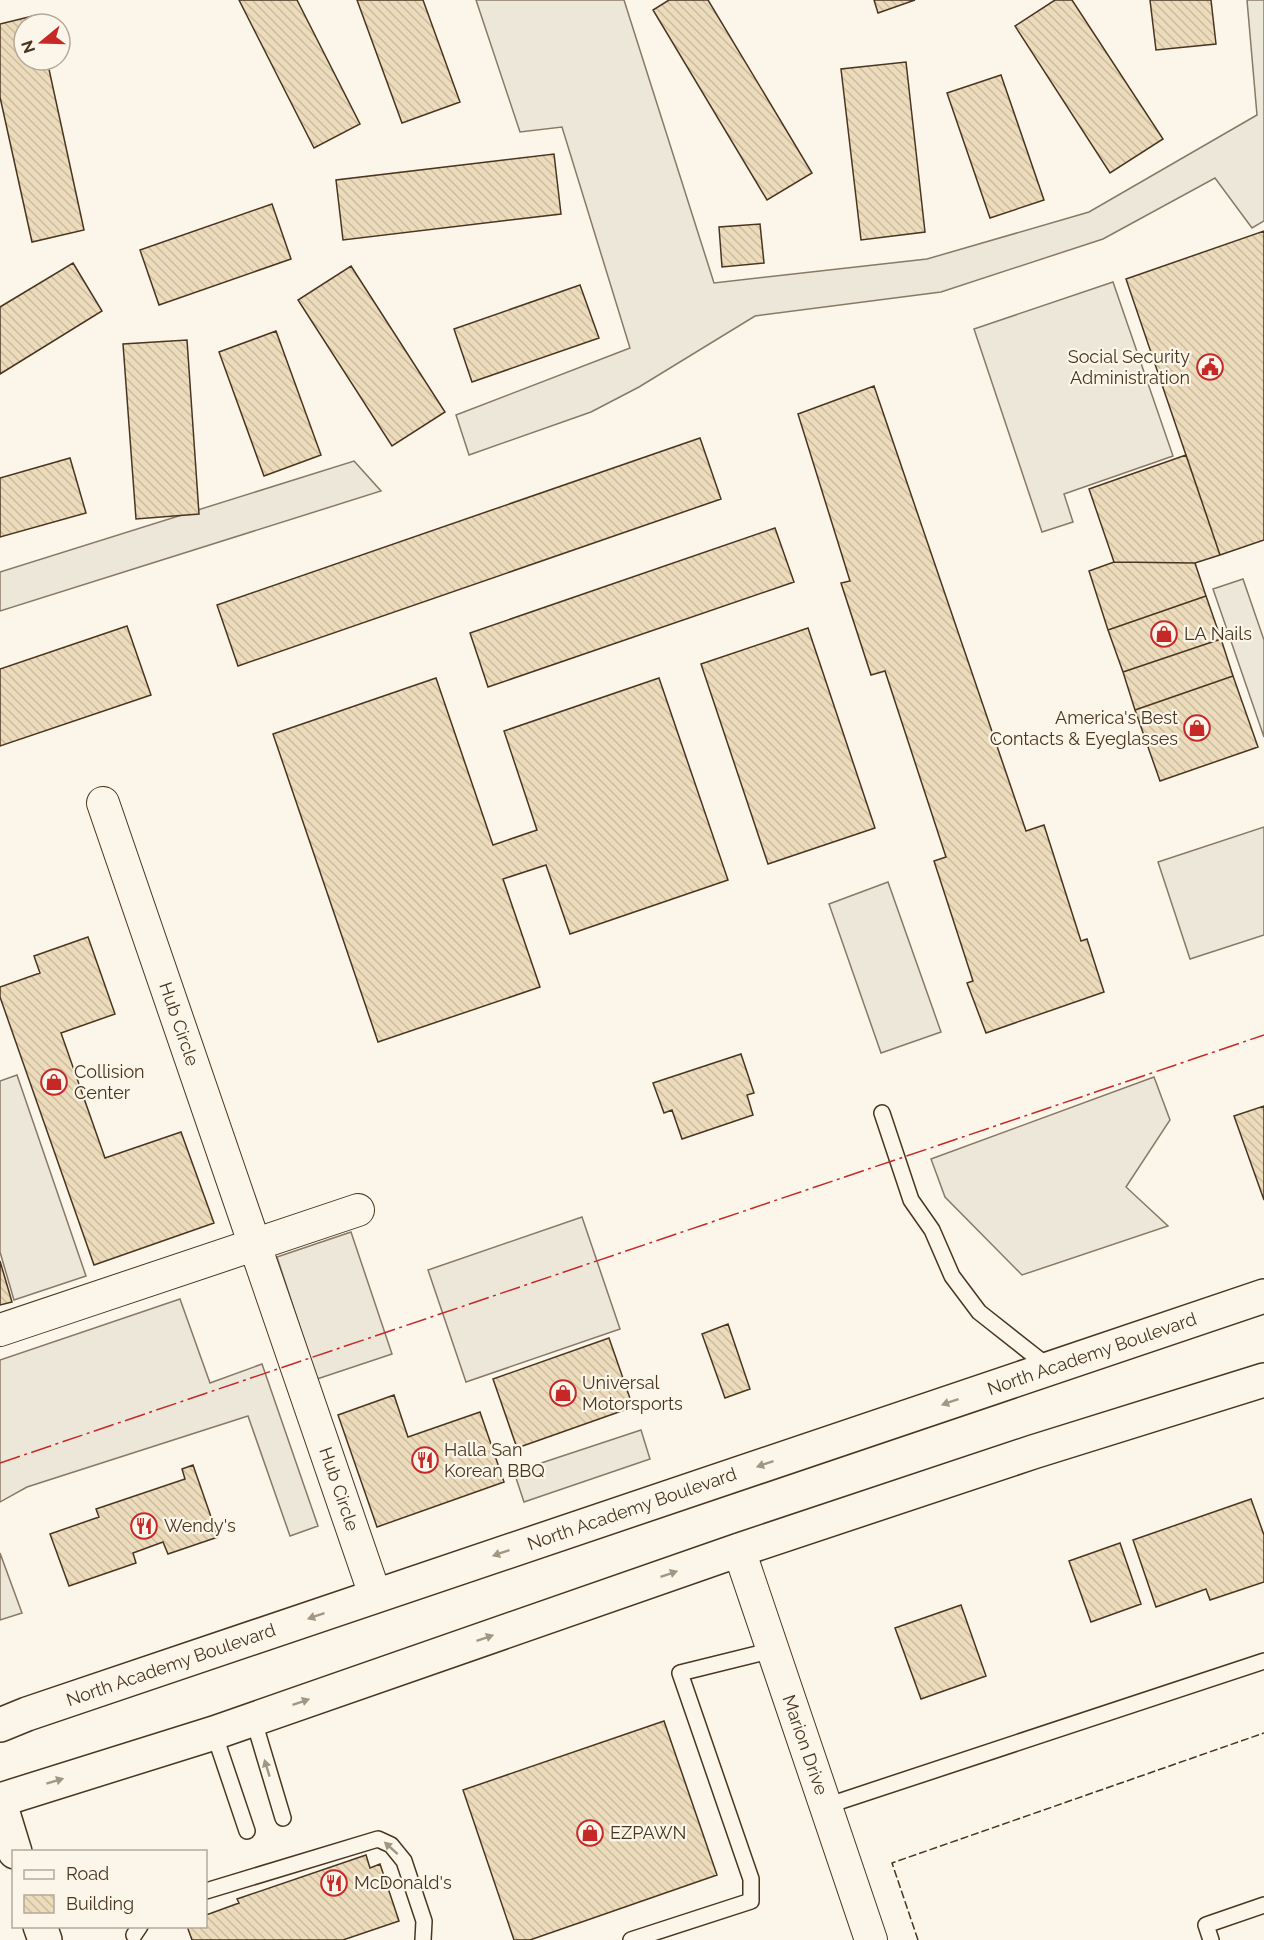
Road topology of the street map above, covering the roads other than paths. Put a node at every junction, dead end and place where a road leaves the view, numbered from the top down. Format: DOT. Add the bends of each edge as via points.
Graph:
graph roads {
  1 [pos="103,803"];
  2 [pos="882,1113"];
  3 [pos="358,1210"];
  4 [pos="256,1246"];
  5 [pos="1264,1296"];
  6 [pos="0,1330"];
  7 [pos="1050,1368"];
  8 [pos="1264,1380"];
  9 [pos="738,1550"];
  10 [pos="375,1596"];
  11 [pos="773,1650"];
  12 [pos="1264,1661"];
  13 [pos="253,1718"];
  14 [pos="0,1725"];
  15 [pos="213,1733"];
  16 [pos="0,1801"];
  17 [pos="826,1806"];
  18 [pos="283,1818"];
  19 [pos="247,1831"];
  20 [pos="15,1850"];
  21 [pos="207,1892"];
  22 [pos="1264,1905"];
  23 [pos="423,1940"];
  24 [pos="631,1940"];
  25 [pos="871,1940"];
  26 [pos="1211,1940"];
  1 -- 4 [label="street, Hub Circle"];
  2 -- 7 [label="lane" via="911,1200 932,1230 952,1276 980,1312"];
  3 -- 4 [label="street"];
  4 -- 6 [label="street"];
  4 -- 10 [label="street, Hub Circle"];
  5 -- 7 [label="main road, North Academy Boulevard"];
  7 -- 10 [label="main road, North Academy Boulevard, one-way"];
  8 -- 9 [label="main road"];
  9 -- 11 [label="street, Marion Drive"];
  13 -- 9 [label="main road, one-way"];
  10 -- 14 [label="main road, North Academy Boulevard, one-way"];
  11 -- 17 [label="street, Marion Drive"];
  11 -- 24 [label="lane" via="680,1673 751,1879 752,1901"];
  12 -- 17 [label="lane"];
  13 -- 15 [label="main road"];
  18 -- 13 [label="lane, one-way"];
  16 -- 15 [label="main road, one-way"];
  15 -- 19 [label="lane"];
  16 -- 20 [label="main road"];
  17 -- 25 [label="street, Marion Drive"];
  23 -- 21 [label="lane, one-way" via="424,1921 404,1861 391,1845 378,1839"];
  22 -- 26 [label="lane" via="1206,1925"];
}
